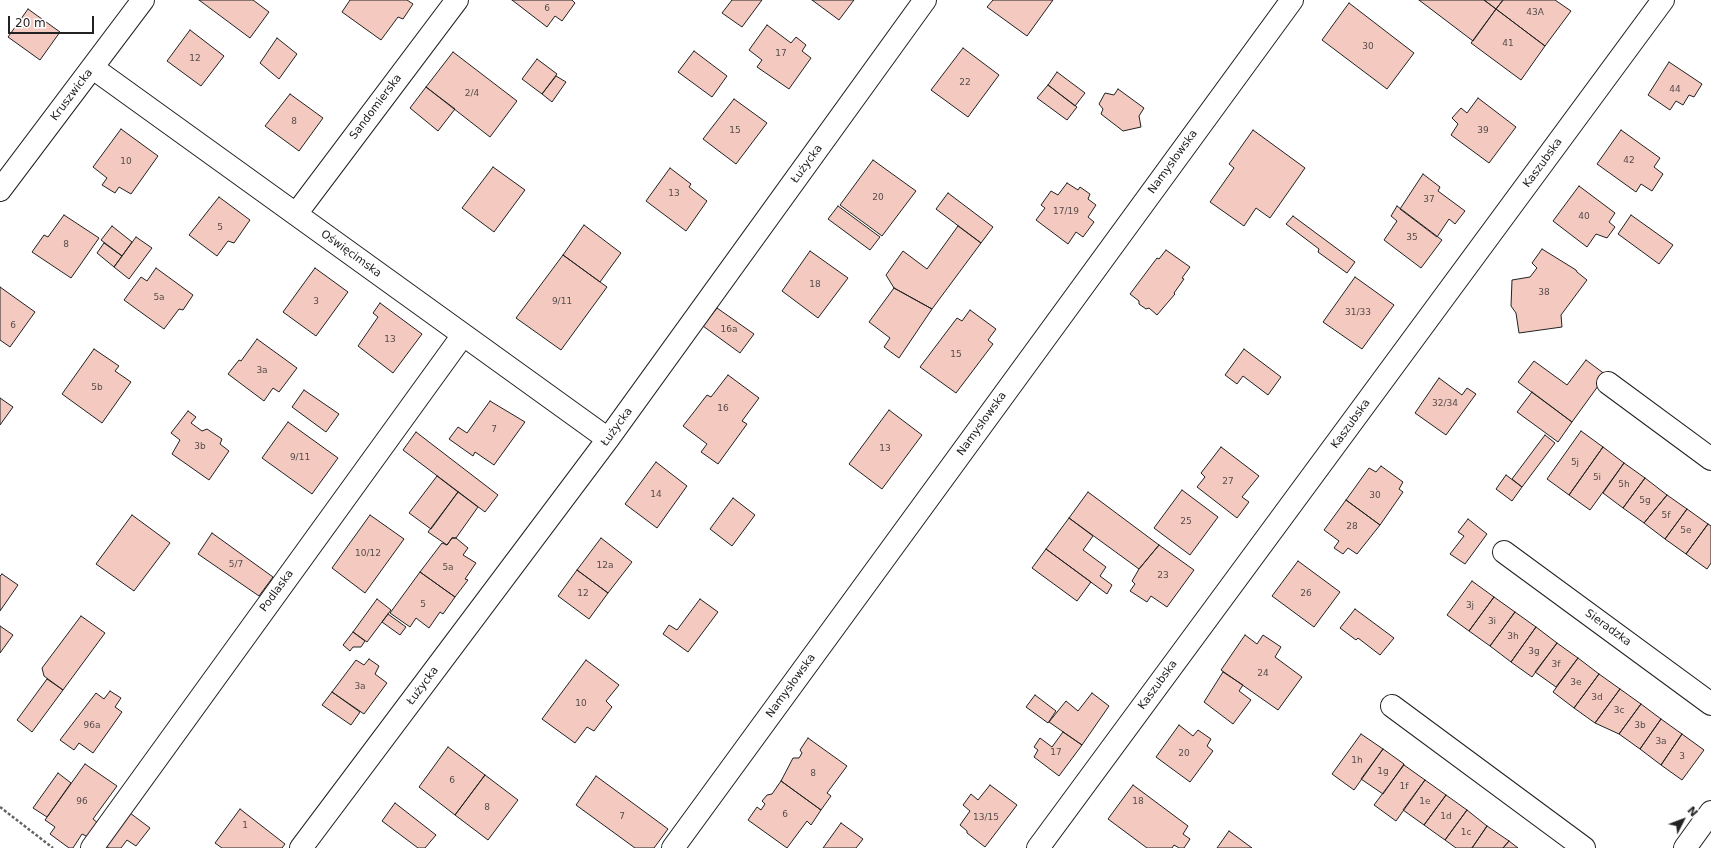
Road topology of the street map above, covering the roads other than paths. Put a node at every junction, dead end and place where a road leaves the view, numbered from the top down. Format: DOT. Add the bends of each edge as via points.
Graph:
graph roads {
  1 [pos="143,0"];
  2 [pos="457,0"];
  3 [pos="925,0"];
  4 [pos="1292,0"];
  5 [pos="1663,0"];
  6 [pos="93,68"];
  7 [pos="0,190"];
  8 [pos="296,214"];
  9 [pos="463,335"];
  10 [pos="1608,383"];
  11 [pos="608,439"];
  12 [pos="1711,459"];
  13 [pos="1504,552"];
  14 [pos="1711,704"];
  15 [pos="1392,706"];
  16 [pos="1711,812"];
  17 [pos="1045,846"];
  18 [pos="92,848"];
  19 [pos="301,848"];
  20 [pos="673,848"];
  21 [pos="1584,848"];
  22 [pos="1685,848"];
  1 -- 6 [label="street, Kruszwicka"];
  2 -- 8 [label="street, Sandomierska"];
  3 -- 11 [label="street, Łużycka"];
  4 -- 20 [label="street, Namysłowska"];
  5 -- 17 [label="street, Kaszubska"];
  6 -- 7 [label="street, Kruszwicka"];
  6 -- 8 [label="street, Oświęcimska"];
  8 -- 9 [label="street, Oświęcimska"];
  9 -- 11 [label="street, Oświęcimska"];
  9 -- 18 [label="street, Podlaska"];
  10 -- 12 [label="street"];
  11 -- 19 [label="street, Łużycka"];
  13 -- 14 [label="street, Sieradzka"];
  15 -- 21 [label="street"];
  16 -- 22 [label="street"];
}
